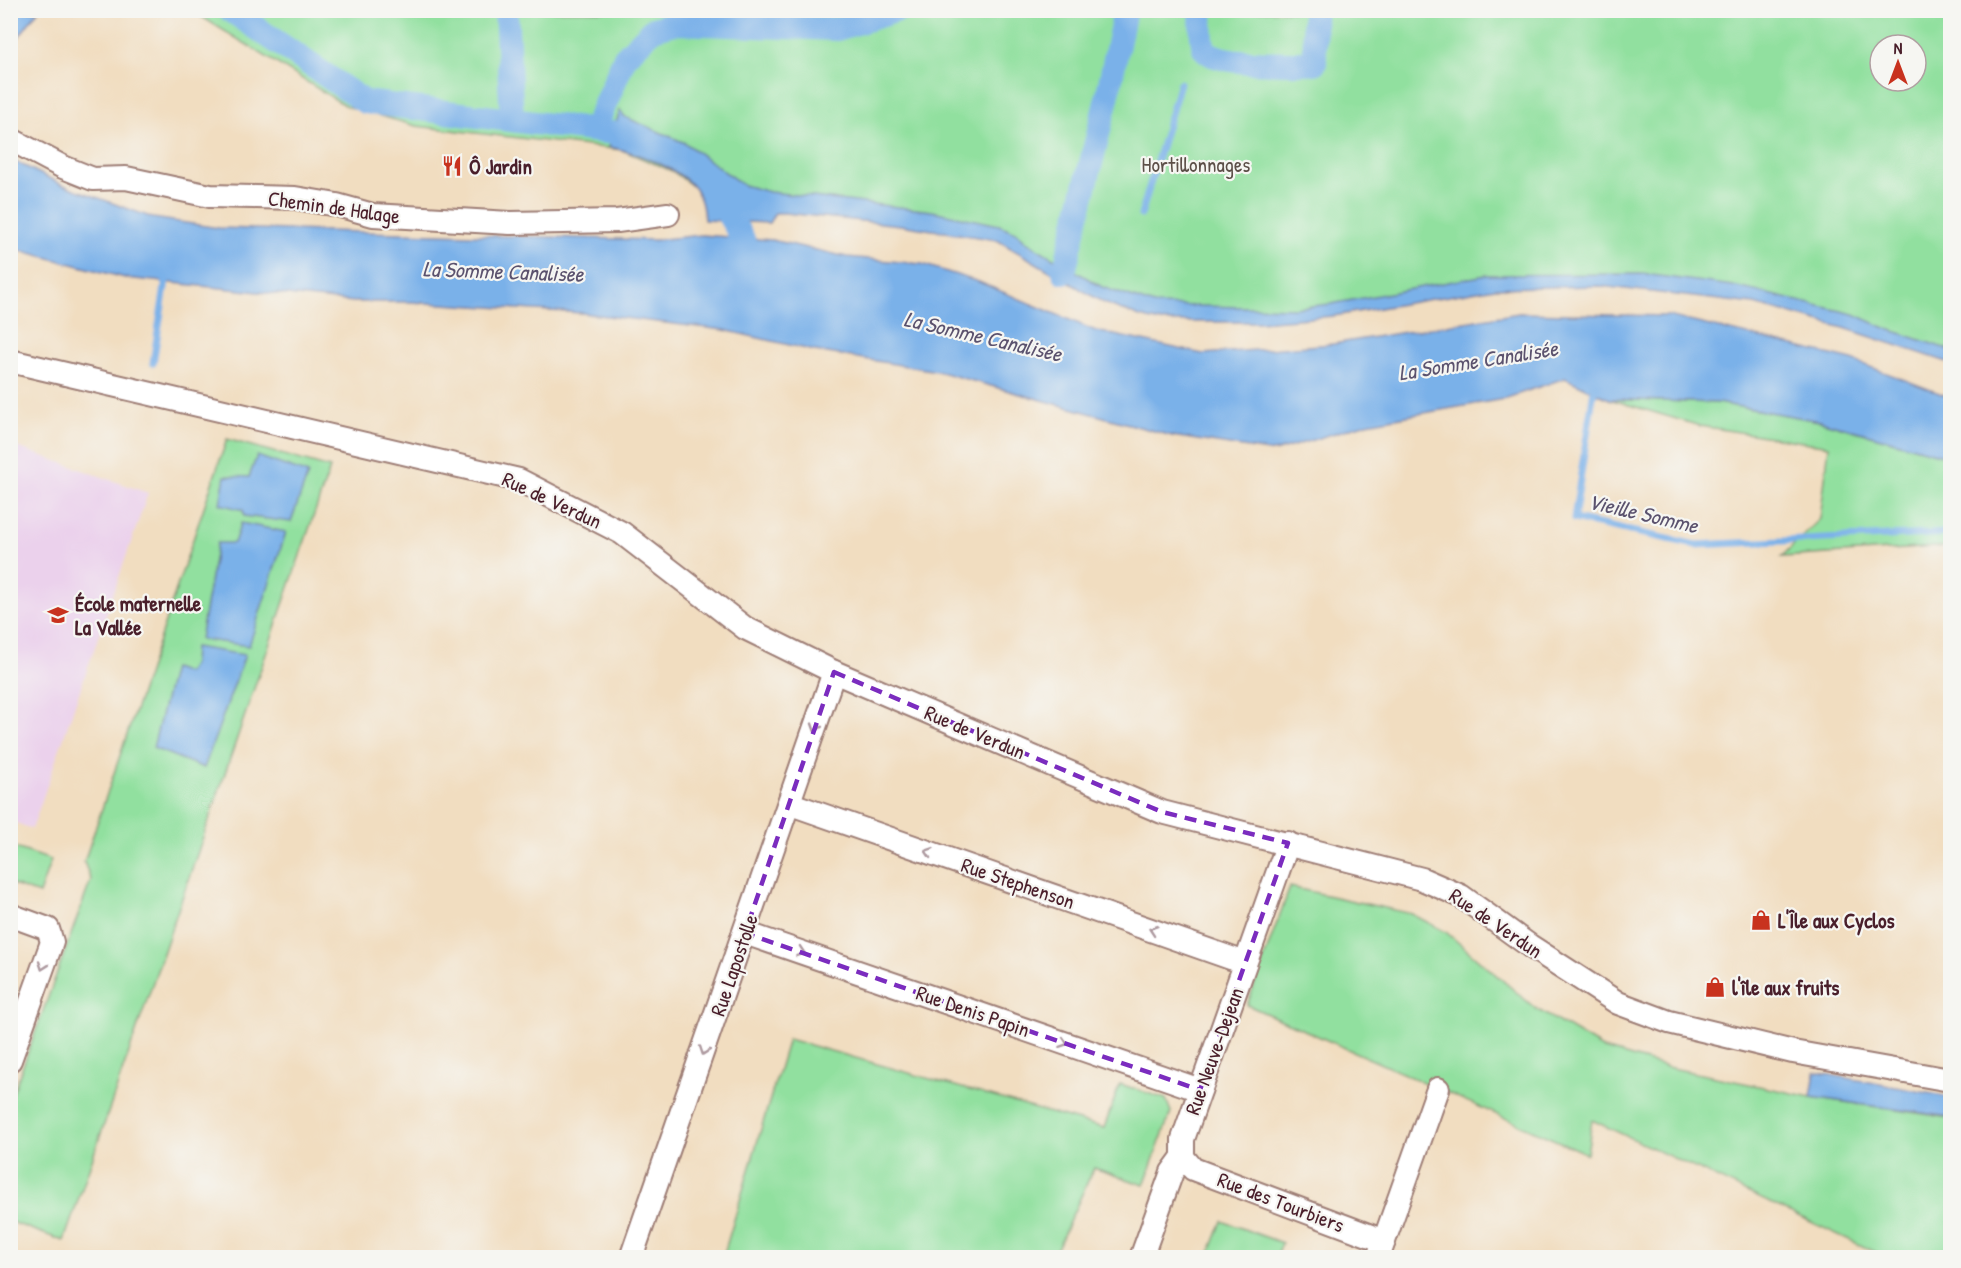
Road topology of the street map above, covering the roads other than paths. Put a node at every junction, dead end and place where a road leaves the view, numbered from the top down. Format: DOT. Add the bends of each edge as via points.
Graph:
graph roads {
  1 [pos="10,139"];
  2 [pos="668,214"];
  3 [pos="10,361"];
  4 [pos="834,672"];
  5 [pos="791,804"];
  6 [pos="1288,843"];
  7 [pos="10,915"];
  8 [pos="745,933"];
  9 [pos="1245,963"];
  10 [pos="10,1060"];
  11 [pos="1950,1080"];
  12 [pos="1438,1089"];
  13 [pos="1200,1090"];
  14 [pos="1183,1157"];
  15 [pos="1381,1249"];
  16 [pos="631,1257"];
  17 [pos="1141,1257"];
  1 -- 2 [label="street, Chemin de Halage" via="93,179 126,178 210,196 295,198 373,215 510,223 617,221"];
  3 -- 4 [label="street, Rue de Verdun" via="519,480 622,533 746,628"];
  4 -- 5 [label="street, Rue Lapostolle, one-way"];
  4 -- 6 [label="street, Rue de Verdun" via="1162,812"];
  5 -- 8 [label="street, Rue Lapostolle"];
  9 -- 5 [label="street, Rue Stephenson, one-way"];
  6 -- 9 [label="street, Rue Neuve-Dejean"];
  6 -- 11 [label="street, Rue de Verdun" via="1402,872 1461,896 1618,1003 1669,1022 1793,1052"];
  7 -- 10 [label="street, one-way" via="48,929 52,942"];
  8 -- 13 [label="street, Rue Denis Papin, one-way"];
  8 -- 16 [label="street, Rue Lapostolle, one-way"];
  9 -- 13 [label="street, Rue Neuve-Dejean"];
  12 -- 15 [label="street"];
  13 -- 14 [label="street, Rue Neuve-Dejean" via="1183,1139"];
  14 -- 15 [label="street, Rue des Tourbiers" via="1193,1169"];
  14 -- 17 [label="street, Rue Neuve-Dejean" via="1172,1172"];
}
